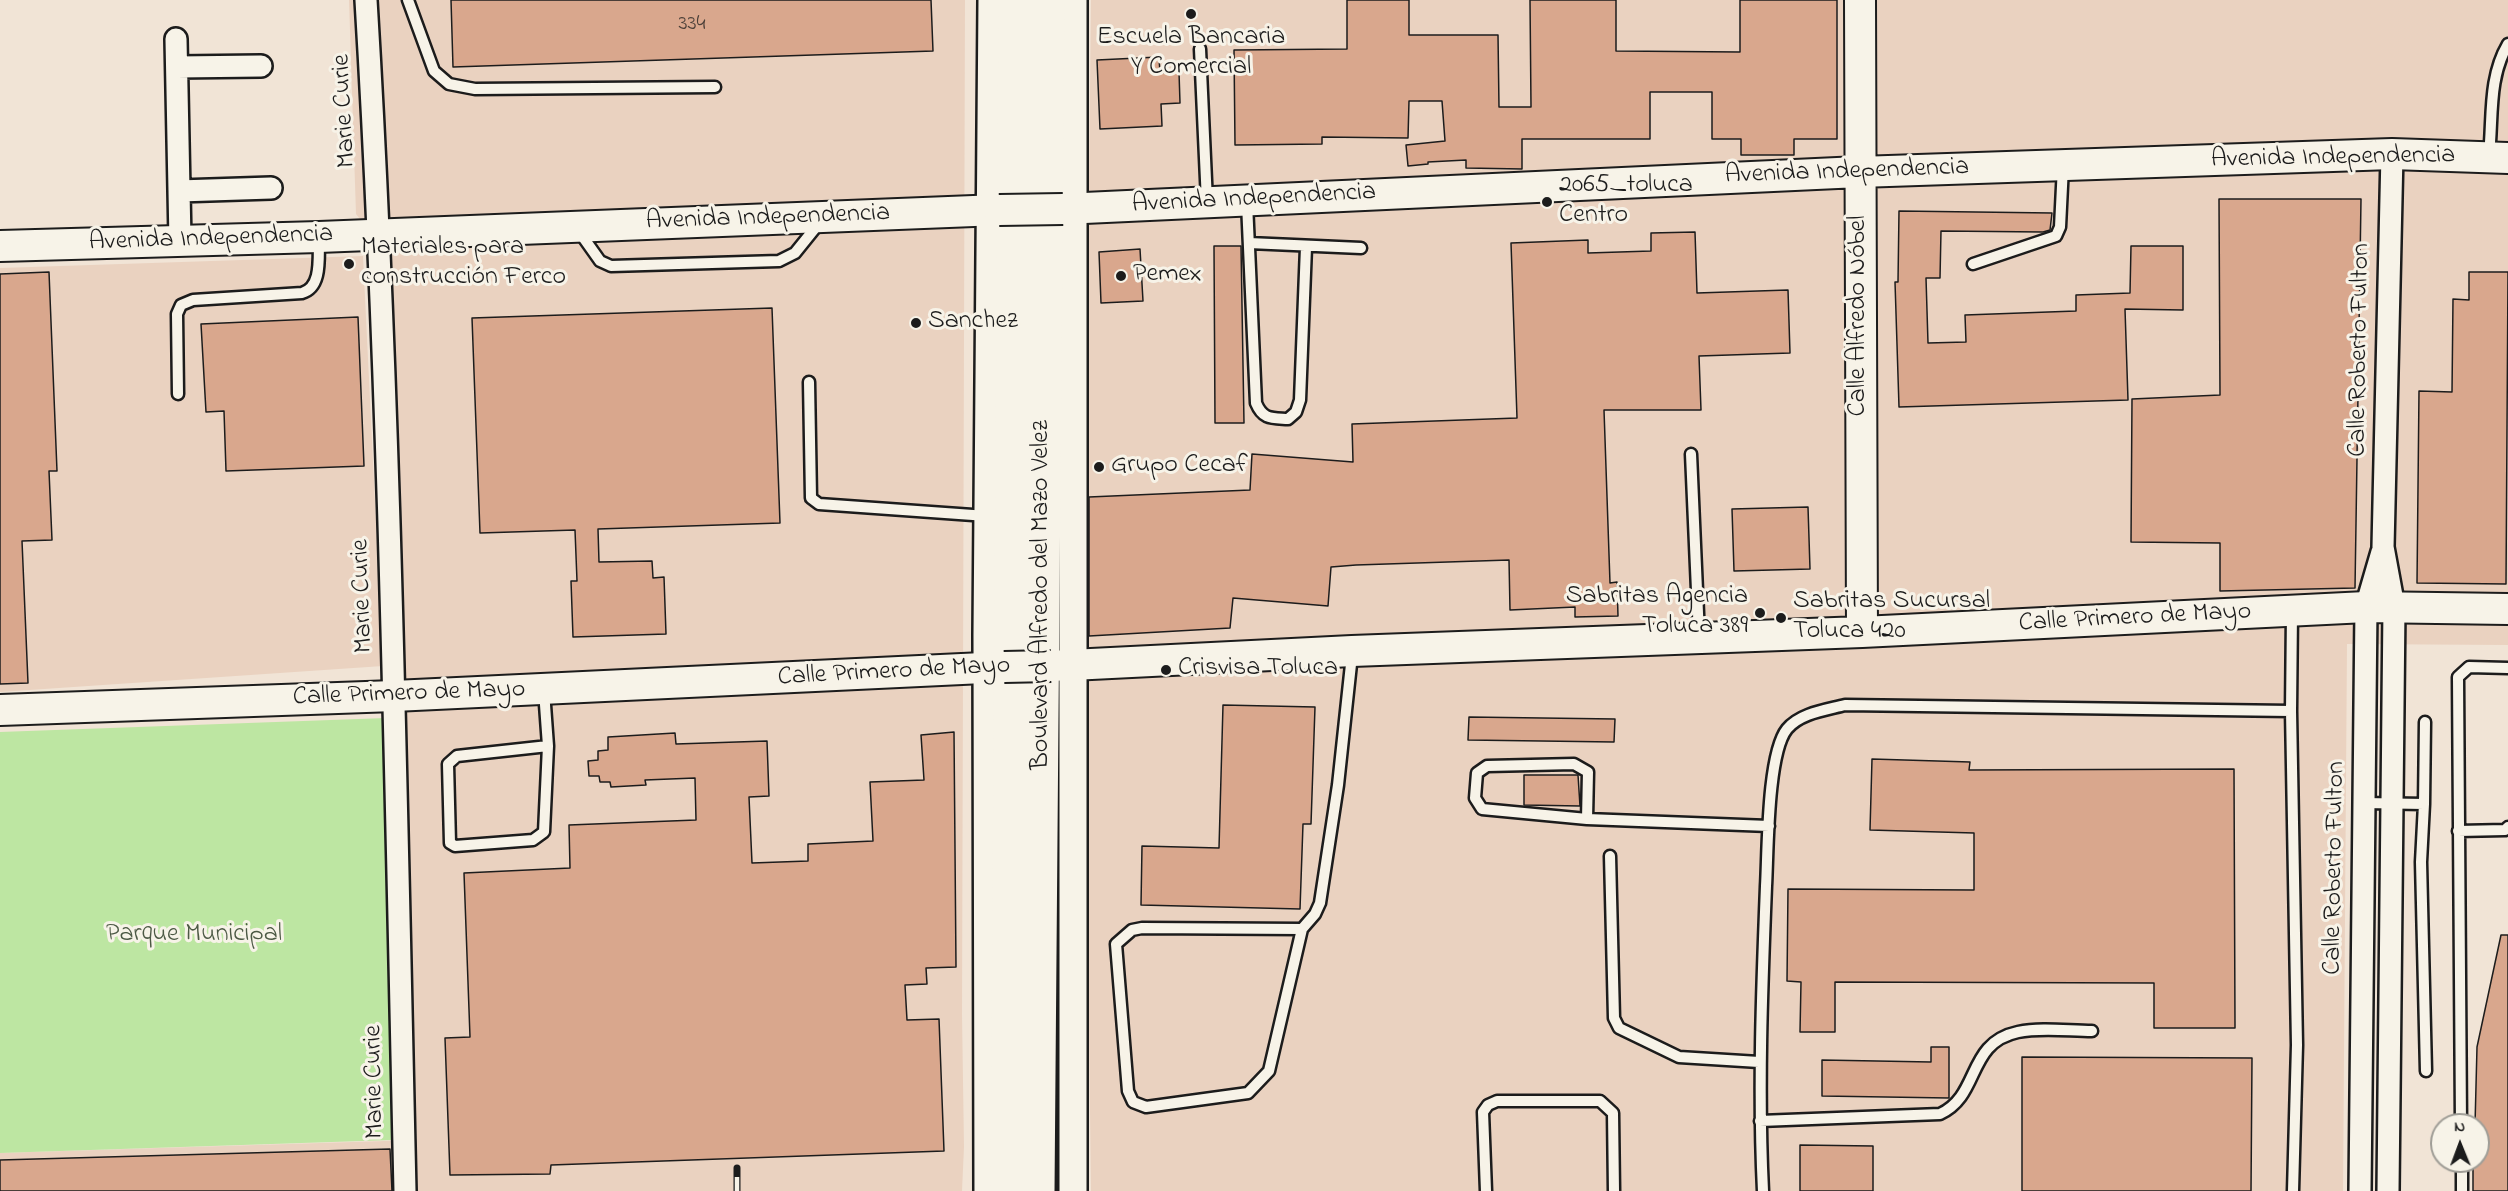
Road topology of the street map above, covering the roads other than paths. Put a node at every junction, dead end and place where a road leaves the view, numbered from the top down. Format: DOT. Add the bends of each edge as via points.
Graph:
graph roads {
  1 [pos="366,0"];
  2 [pos="408,0"];
  3 [pos="992,0"];
  4 [pos="1015,0"];
  5 [pos="1048,0"];
  6 [pos="1073,0"];
  7 [pos="1860,0"];
  8 [pos="176,39"];
  9 [pos="2508,44"];
  10 [pos="1200,48"];
  11 [pos="261,66"];
  12 [pos="177,67"];
  13 [pos="715,87"];
  14 [pos="2392,154"];
  15 [pos="2499,158"];
  16 [pos="2062,165"];
  17 [pos="1859,172"];
  18 [pos="271,188"];
  19 [pos="179,191"];
  20 [pos="1247,200"];
  21 [pos="1207,202"];
  22 [pos="1068,208"];
  23 [pos="994,210"];
  24 [pos="824,217"];
  25 [pos="576,227"];
  26 [pos="380,234"];
  27 [pos="319,237"];
  28 [pos="180,241"];
  29 [pos="1250,243"];
  30 [pos="0,246"];
  31 [pos="1306,247"];
  32 [pos="1361,248"];
  33 [pos="1973,264"];
  34 [pos="809,382"];
  35 [pos="178,394"];
  36 [pos="1691,454"];
  37 [pos="988,516"];
  38 [pos="2380,607"];
  39 [pos="2508,609"];
  40 [pos="2292,611"];
  41 [pos="1862,632"];
  42 [pos="1699,639"];
  43 [pos="1352,651"];
  44 [pos="1061,665"];
  45 [pos="996,668"];
  46 [pos="2508,668"];
  47 [pos="544,690"];
  48 [pos="394,696"];
  49 [pos="0,710"];
  50 [pos="2291,711"];
  51 [pos="2425,722"];
  52 [pos="548,746"];
  53 [pos="2364,803"];
  54 [pos="2392,804"];
  55 [pos="2424,804"];
  56 [pos="1587,819"];
  57 [pos="1769,826"];
  58 [pos="2508,827"];
  59 [pos="2458,831"];
  60 [pos="1610,856"];
  61 [pos="1302,929"];
  62 [pos="2092,1031"];
  63 [pos="1759,1062"];
  64 [pos="2426,1071"];
  65 [pos="2461,1113"];
  66 [pos="1760,1121"];
  67 [pos="2462,1173"];
  68 [pos="405,1191"];
  69 [pos="988,1191"];
  70 [pos="1007,1191"];
  71 [pos="1038,1191"];
  72 [pos="1074,1191"];
  73 [pos="1486,1191"];
  74 [pos="1614,1191"];
  75 [pos="1763,1191"];
  76 [pos="2293,1191"];
  77 [pos="2360,1191"];
  78 [pos="2388,1191"];
  79 [pos="2462,1191"];
  1 -- 26 [label="street, Marie Curie"];
  2 -- 13 [label="lane" via="434,71 449,84 475,89"];
  3 -- 23 [label="street"];
  4 -- 70 [label="main road, Boulevard Alfredo del Mazo Velez"];
  5 -- 71 [label="main road, Boulevard Alfredo del Mazo Velez"];
  6 -- 22 [label="street, Boulevard Alfredo del Mazo Velez"];
  7 -- 17 [label="main road, Calle Alfredo Nóbel"];
  8 -- 12 [label="street"];
  9 -- 15 [label="lane" via="2498,60 2494,79"];
  10 -- 21 [label="lane"];
  11 -- 12 [label="street"];
  12 -- 19 [label="street"];
  14 -- 15 [label="main road, Avenida Independencia"];
  14 -- 16 [label="main road, Avenida Independencia"];
  14 -- 38 [label="street, Calle Roberto Fulton"];
  16 -- 17 [label="main road, Avenida Independencia"];
  16 -- 33 [label="lane" via="2061,227 2056,236"];
  17 -- 20 [label="main road, Avenida Independencia"];
  17 -- 41 [label="main road, Calle Alfredo Nóbel"];
  18 -- 19 [label="street"];
  19 -- 28 [label="street"];
  20 -- 21 [label="main road, Avenida Independencia"];
  20 -- 29 [label="lane"];
  21 -- 22 [label="main road, Avenida Independencia"];
  22 -- 23 [label="main road, Avenida Independencia, bridge"];
  22 -- 44 [label="street, Boulevard Alfredo del Mazo Velez"];
  23 -- 24 [label="main road, Avenida Independencia"];
  23 -- 37 [label="street"];
  24 -- 25 [label="main road, Avenida Independencia"];
  24 -- 25 [label="lane" via="795,253 779,261 611,266 600,261"];
  25 -- 26 [label="main road, Avenida Independencia"];
  26 -- 27 [label="main road, Avenida Independencia"];
  26 -- 48 [label="street, Marie Curie"];
  27 -- 28 [label="main road, Avenida Independencia"];
  27 -- 35 [label="lane" via="316,284 311,291 193,300 181,305 177,314"];
  28 -- 30 [label="main road, Avenida Independencia"];
  29 -- 31 [label="lane"];
  29 -- 31 [label="lane" via="1256,404 1266,418 1288,419 1296,412 1300,400"];
  31 -- 32 [label="lane"];
  34 -- 37 [label="lane" via="811,498 819,504"];
  36 -- 42 [label="lane"];
  37 -- 45 [label="street" via="987,634"];
  38 -- 39 [label="main road, Calle Primero de Mayo"];
  38 -- 40 [label="main road, Calle Primero de Mayo"];
  38 -- 53 [label="street, Calle Roberto Fulton"];
  38 -- 54 [label="street, Calle Roberto Fulton"];
  40 -- 41 [label="main road, Calle Primero de Mayo"];
  40 -- 50 [label="lane"];
  41 -- 42 [label="main road, Calle Primero de Mayo"];
  42 -- 43 [label="main road, Calle Primero de Mayo"];
  43 -- 44 [label="main road, Calle Primero de Mayo"];
  43 -- 61 [label="lane" via="1320,903"];
  44 -- 45 [label="main road, Calle Primero de Mayo, bridge"];
  44 -- 72 [label="street, Boulevard Alfredo del Mazo Velez"];
  45 -- 47 [label="main road, Calle Primero de Mayo"];
  45 -- 69 [label="street"];
  46 -- 59 [label="lane" via="2469,667 2458,677"];
  47 -- 48 [label="main road, Calle Primero de Mayo"];
  47 -- 52 [label="lane"];
  48 -- 49 [label="main road, Calle Primero de Mayo"];
  48 -- 68 [label="street, Marie Curie"];
  50 -- 57 [label="lane" via="1845,705 1810,714 1787,729 1776,756"];
  50 -- 76 [label="lane" via="2297,1045"];
  51 -- 55 [label="lane"];
  52 -- 52 [label="lane" via="452,759 448,764 450,843 492,844 540,837 544,832"];
  53 -- 54 [label="lane"];
  53 -- 77 [label="street, Calle Roberto Fulton"];
  54 -- 55 [label="lane"];
  54 -- 78 [label="street, Calle Roberto Fulton"];
  55 -- 64 [label="lane" via="2421,862"];
  56 -- 56 [label="lane" via="1588,772 1582,767 1487,766 1477,773 1475,798 1482,809"];
  56 -- 57 [label="lane"];
  57 -- 63 [label="lane"];
  58 -- 59 [label="lane"];
  59 -- 65 [label="lane"];
  60 -- 63 [label="lane" via="1614,1018 1619,1028 1679,1057"];
  61 -- 61 [label="lane" via="1142,928 1124,935 1116,944 1132,1102 1146,1107 1248,1093 1261,1082 1269,1071"];
  62 -- 66 [label="lane" via="2019,1031 2001,1038 1984,1051 1960,1101 1940,1114"];
  63 -- 66 [label="lane"];
  66 -- 75 [label="lane"];
  67 -- 79 [label="lane"];
  73 -- 74 [label="lane" via="1483,1112 1488,1105 1497,1101 1600,1101 1613,1113"];
}
